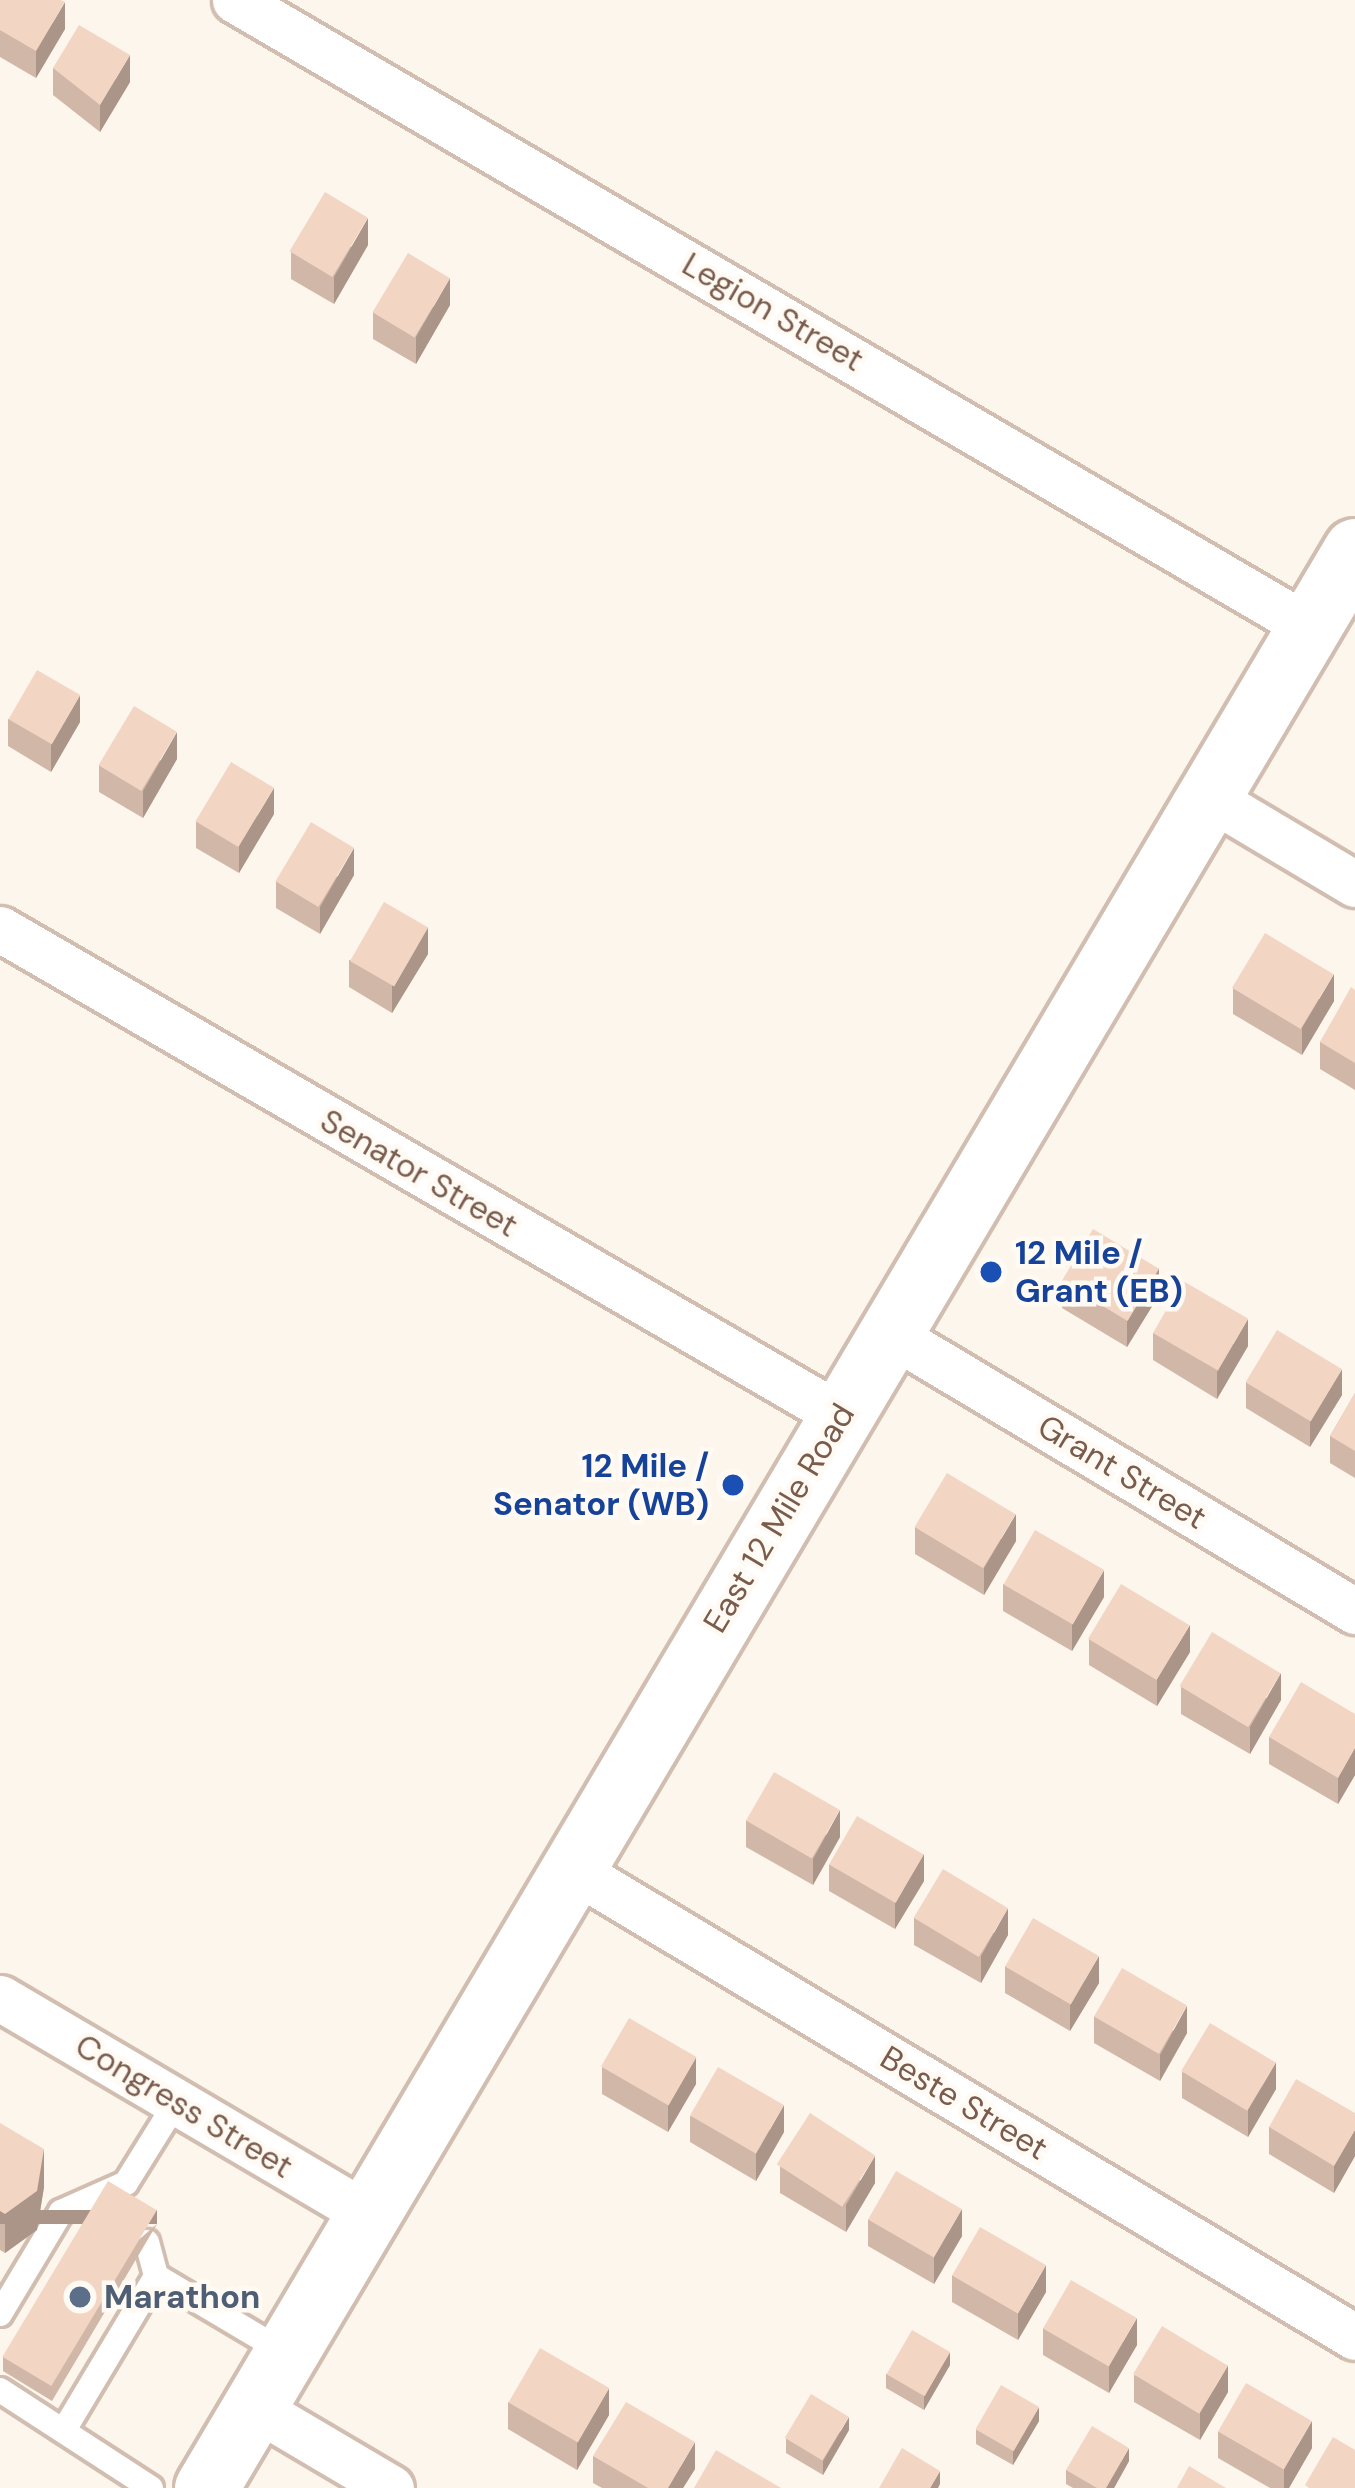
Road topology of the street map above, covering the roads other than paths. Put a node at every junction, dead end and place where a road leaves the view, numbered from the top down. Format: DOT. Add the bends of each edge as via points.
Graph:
graph roads {
  1 [pos="235,0"];
  2 [pos="1355,550"];
  3 [pos="1309,627"];
  4 [pos="1210,796"];
  5 [pos="1355,884"];
  6 [pos="0,929"];
  7 [pos="889,1333"];
  8 [pos="839,1415"];
  9 [pos="1355,1611"];
  10 [pos="572,1869"];
  11 [pos="0,1998"];
  12 [pos="178,2101"];
  13 [pos="126,2183"];
  14 [pos="137,2211"];
  15 [pos="367,2214"];
  16 [pos="147,2242"];
  17 [pos="156,2276"];
  18 [pos="0,2314"];
  19 [pos="1355,2337"];
  20 [pos="286,2353"];
  21 [pos="0,2390"];
  22 [pos="254,2407"];
  23 [pos="64,2430"];
  24 [pos="151,2488"];
  25 [pos="206,2488"];
  26 [pos="392,2488"];
  1 -- 3 [label="street, Legion Street"];
  2 -- 3 [label="main road, East 12 Mile Road"];
  3 -- 4 [label="main road, East 12 Mile Road"];
  4 -- 5 [label="street"];
  4 -- 7 [label="main road, East 12 Mile Road"];
  6 -- 8 [label="street, Senator Street"];
  7 -- 8 [label="main road, East 12 Mile Road"];
  7 -- 9 [label="street, Grant Street"];
  8 -- 10 [label="main road, East 12 Mile Road"];
  10 -- 15 [label="main road, East 12 Mile Road"];
  10 -- 19 [label="street, Beste Street"];
  11 -- 12 [label="street, Congress Street"];
  12 -- 13 [label="lane"];
  12 -- 15 [label="street, Congress Street"];
  13 -- 14 [label="lane"];
  13 -- 18 [label="lane" via="61,2212"];
  15 -- 20 [label="main road, East 12 Mile Road"];
  16 -- 17 [label="lane"];
  17 -- 20 [label="lane"];
  17 -- 23 [label="lane"];
  20 -- 22 [label="main road, East 12 Mile Road"];
  21 -- 23 [label="lane"];
  22 -- 25 [label="main road, East 12 Mile Road"];
  22 -- 26 [label="street"];
  23 -- 24 [label="lane"];
}
